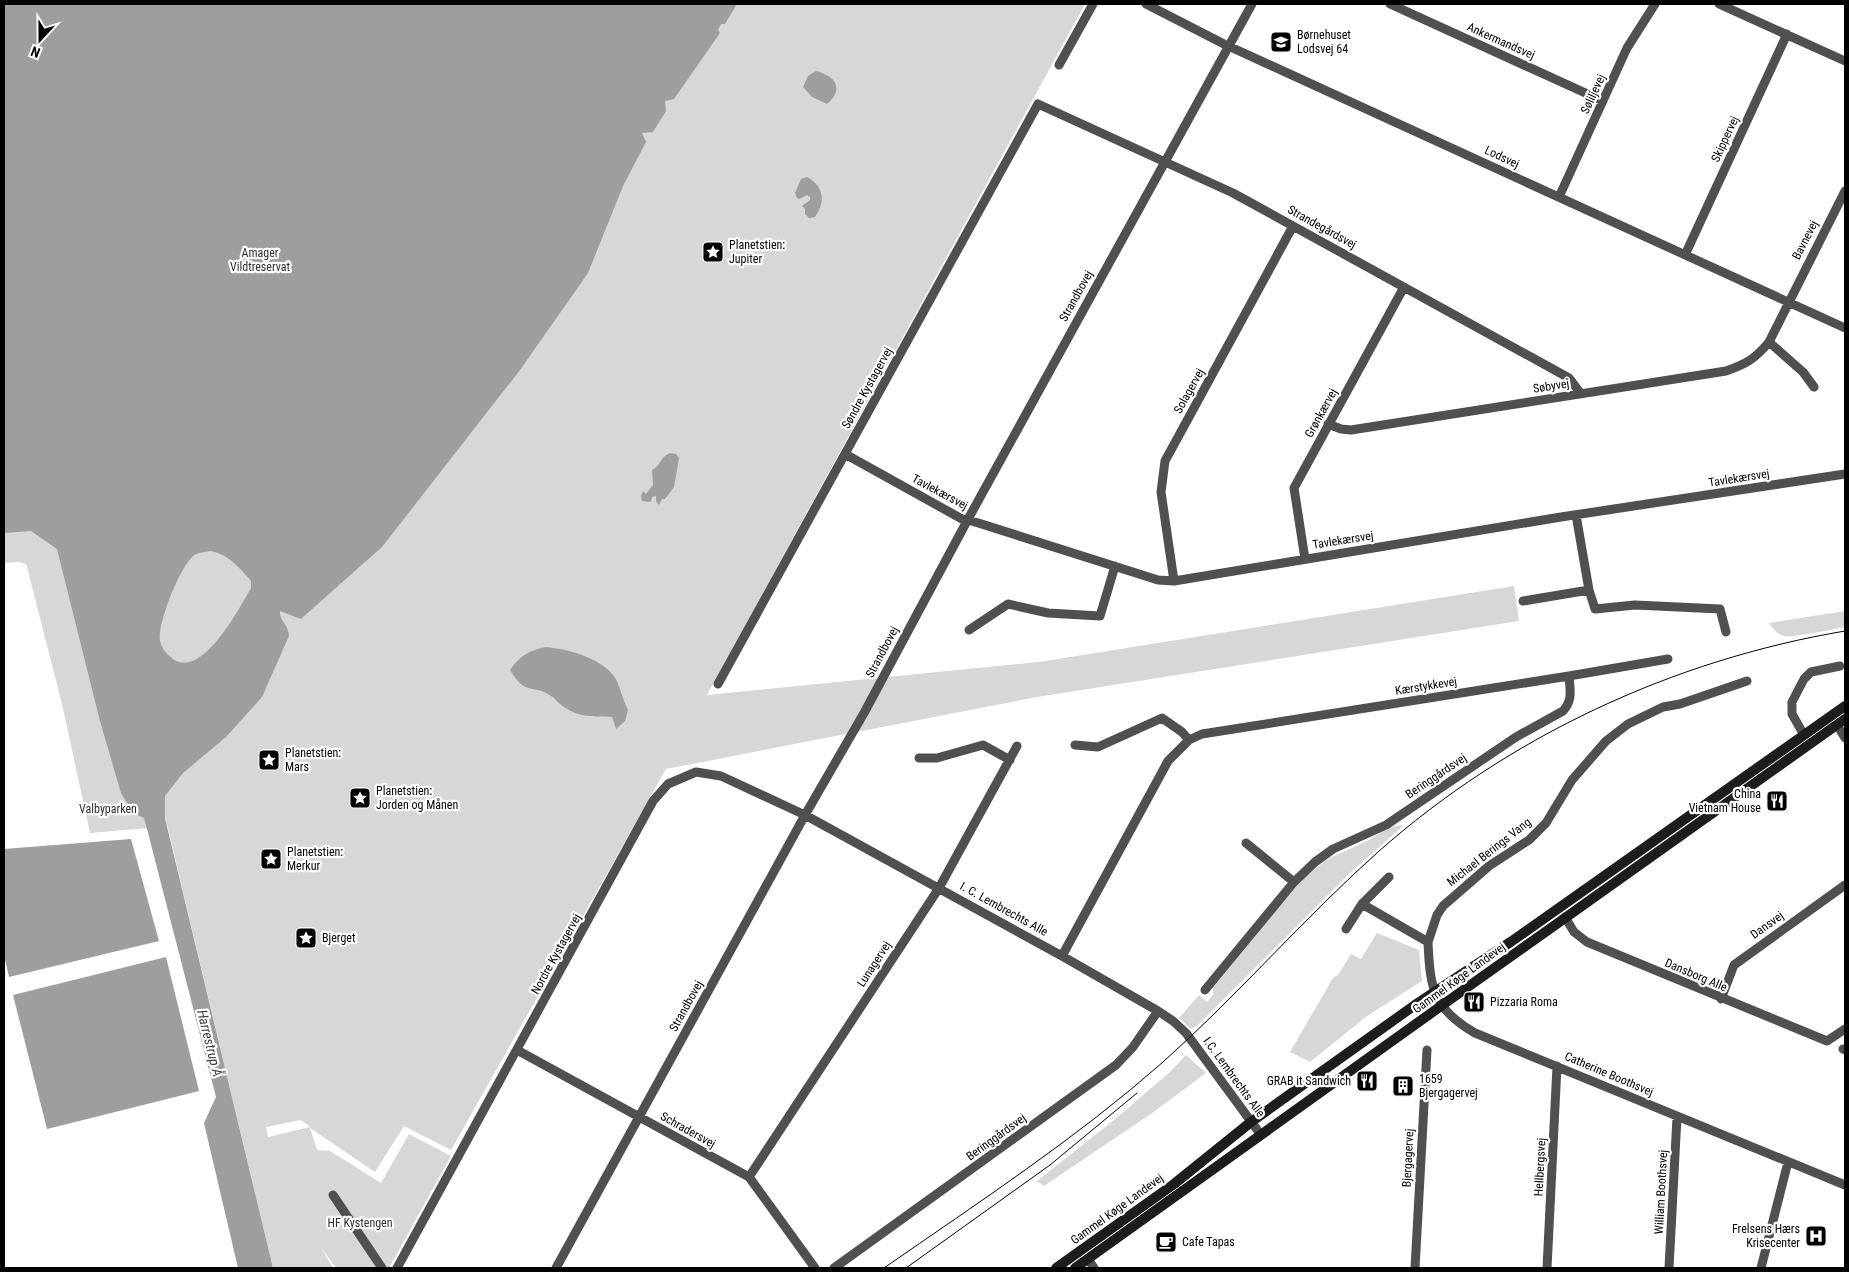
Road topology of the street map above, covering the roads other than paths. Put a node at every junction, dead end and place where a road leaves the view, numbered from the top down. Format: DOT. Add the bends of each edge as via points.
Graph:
graph roads {
  1 [pos="1093,4"];
  2 [pos="1146,4"];
  3 [pos="1252,4"];
  4 [pos="1390,4"];
  5 [pos="1655,4"];
  6 [pos="1720,4"];
  7 [pos="1156,6"];
  8 [pos="1787,34"];
  9 [pos="1229,46"];
  10 [pos="1845,61"];
  11 [pos="1059,65"];
  12 [pos="1603,101"];
  13 [pos="1038,104"];
  14 [pos="1165,161"];
  15 [pos="1845,191"];
  16 [pos="1559,197"];
  17 [pos="1293,226"];
  18 [pos="1685,255"];
  19 [pos="1404,287"];
  20 [pos="1788,302"];
  21 [pos="1844,324"];
  22 [pos="1769,342"];
  23 [pos="1814,387"];
  24 [pos="1581,394"];
  25 [pos="1328,424"];
  26 [pos="845,454"];
  27 [pos="1845,474"];
  28 [pos="1576,515"];
  29 [pos="967,521"];
  30 [pos="1305,559"];
  31 [pos="1115,566"];
  32 [pos="1174,581"];
  33 [pos="1589,590"];
  34 [pos="1523,601"];
  35 [pos="969,630"];
  36 [pos="1726,632"];
  37 [pos="1668,658"];
  38 [pos="1840,666"];
  39 [pos="1569,676"];
  40 [pos="1747,680"];
  41 [pos="718,684"];
  42 [pos="1845,706"];
  43 [pos="1841,722"];
  44 [pos="1804,735"];
  45 [pos="1845,738"];
  46 [pos="1189,740"];
  47 [pos="1075,745"];
  48 [pos="1018,746"];
  49 [pos="919,758"];
  50 [pos="1010,760"];
  51 [pos="805,816"];
  52 [pos="1246,843"];
  53 [pos="1389,877"];
  54 [pos="1294,882"];
  55 [pos="1845,885"];
  56 [pos="939,888"];
  57 [pos="1362,904"];
  58 [pos="1565,918"];
  59 [pos="1346,929"];
  60 [pos="1428,942"];
  61 [pos="1062,956"];
  62 [pos="1205,990"];
  63 [pos="1434,992"];
  64 [pos="1721,999"];
  65 [pos="1441,1006"];
  66 [pos="1158,1011"];
  67 [pos="1845,1029"];
  68 [pos="1186,1033"];
  69 [pos="517,1050"];
  70 [pos="1426,1050"];
  71 [pos="1558,1066"];
  72 [pos="639,1117"];
  73 [pos="1677,1117"];
  74 [pos="1251,1122"];
  75 [pos="1262,1135"];
  76 [pos="1788,1162"];
  77 [pos="749,1177"];
  78 [pos="1845,1185"];
  79 [pos="334,1195"];
  80 [pos="1088,1259"];
  81 [pos="382,1268"];
  82 [pos="397,1268"];
  83 [pos="556,1268"];
  84 [pos="815,1268"];
  85 [pos="834,1268"];
  86 [pos="1056,1268"];
  87 [pos="1075,1268"];
  88 [pos="1094,1268"];
  89 [pos="1415,1268"];
  90 [pos="1547,1268"];
  91 [pos="1669,1268"];
  92 [pos="1761,1268"];
  1 -- 11 [label="street"];
  2 -- 7 [label="street, Lodsvej"];
  3 -- 9 [label="street, Strandbovej"];
  4 -- 12 [label="street, Ankermandsvej"];
  5 -- 12 [label="street, Søliljevej" via="1627,48"];
  6 -- 8 [label="street"];
  7 -- 9 [label="street, Lodsvej"];
  8 -- 10 [label="street"];
  8 -- 18 [label="street, Skippervej"];
  9 -- 14 [label="street, Strandbovej"];
  9 -- 16 [label="street, Lodsvej"];
  12 -- 16 [label="street, Søliljevej"];
  13 -- 14 [label="street, Strandegårdsvej"];
  13 -- 26 [label="street, Søndre Kystagervej"];
  14 -- 17 [label="street, Strandegårdsvej"];
  14 -- 29 [label="street, Strandbovej"];
  15 -- 20 [label="street, Bavnevej"];
  16 -- 18 [label="street, Lodsvej"];
  17 -- 19 [label="street, Strandegårdsvej"];
  17 -- 32 [label="street, Solagervej" via="1165,461 1161,492"];
  18 -- 20 [label="street, Lodsvej"];
  19 -- 24 [label="street, Strandegårdsvej" via="1569,378"];
  19 -- 25 [label="street, Grønkærvej"];
  20 -- 21 [label="street, Lodsvej"];
  20 -- 22 [label="street, Søbyvej"];
  22 -- 23 [label="street" via="1803,372"];
  22 -- 24 [label="street, Søbyvej" via="1758,356 1726,371"];
  24 -- 25 [label="street, Søbyvej" via="1351,430"];
  25 -- 30 [label="street, Grønkærvej" via="1294,488"];
  26 -- 29 [label="street, Tavlekærsvej"];
  26 -- 41 [label="street, Søndre Kystagervej"];
  27 -- 28 [label="street, Tavlekærsvej"];
  28 -- 30 [label="street, Tavlekærsvej"];
  28 -- 33 [label="street"];
  29 -- 31 [label="street, Tavlekærsvej"];
  29 -- 51 [label="street, Strandbovej"];
  30 -- 32 [label="street, Tavlekærsvej"];
  31 -- 32 [label="street, Tavlekærsvej" via="1158,580"];
  31 -- 35 [label="street" via="1100,616 1048,613 1008,604"];
  33 -- 34 [label="street"];
  33 -- 36 [label="street" via="1595,609 1635,605 1720,610"];
  37 -- 39 [label="street, Kærstykkevej"];
  38 -- 44 [label="street" via="1811,672 1796,694 1792,714"];
  39 -- 46 [label="street, Kærstykkevej" via="1202,734"];
  39 -- 54 [label="street, Beringgårdsvej" via="1571,697 1563,711 1516,737 1386,825 1333,849"];
  40 -- 60 [label="street, Michael Berings Vang" via="1680,704 1662,707 1628,724 1606,741 1572,780 1546,823 1529,840 1489,866 1443,906"];
  42 -- 44 [label="main road, Gammel Køge Landevej"];
  43 -- 45 [label="street"];
  43 -- 58 [label="main road, Gammel Køge Landevej"];
  44 -- 63 [label="main road, Gammel Køge Landevej" via="1512,941"];
  46 -- 47 [label="street" via="1162,718 1098,747"];
  46 -- 61 [label="street, Kærstykkevej" via="1168,761"];
  48 -- 50 [label="street, Lunagervej"];
  49 -- 50 [label="street" via="938,758 983,745"];
  50 -- 56 [label="street, Lunagervej"];
  51 -- 56 [label="street, I. C. Lembrechts Alle"];
  51 -- 69 [label="street, Nordre Kystagervej" via="721,776 696,772 668,784 653,801"];
  51 -- 72 [label="street, Strandbovej"];
  52 -- 54 [label="street"];
  53 -- 57 [label="street"];
  54 -- 62 [label="street, Beringgårdsvej"];
  55 -- 64 [label="street, Dansvej" via="1734,965"];
  56 -- 61 [label="street, I. C. Lembrechts Alle"];
  56 -- 77 [label="street, Lunagervej"];
  57 -- 59 [label="street"];
  57 -- 60 [label="street"];
  58 -- 64 [label="street, Dansborg Alle" via="1574,932 1587,942"];
  58 -- 65 [label="main road, Gammel Køge Landevej"];
  60 -- 63 [label="street, Catherine Boothsvej"];
  61 -- 66 [label="street, I. C. Lembrechts Alle"];
  63 -- 65 [label="street, Catherine Boothsvej"];
  63 -- 74 [label="main road, Gammel Køge Landevej"];
  64 -- 67 [label="street, Dansborg Alle" via="1827,1041"];
  65 -- 71 [label="street, Catherine Boothsvej" via="1452,1019 1475,1033"];
  65 -- 75 [label="main road, Gammel Køge Landevej"];
  66 -- 68 [label="street, I. C. Lembrechts Alle"];
  66 -- 85 [label="street, Beringgårdsvej" via="1116,1065"];
  68 -- 74 [label="street, I.C. Lembrechts Alle"];
  69 -- 72 [label="street, Schradersvej"];
  69 -- 82 [label="street, Nordre Kystagervej"];
  70 -- 89 [label="street, Bjergagervej"];
  71 -- 73 [label="street, Catherine Boothsvej"];
  71 -- 90 [label="street, Hellbergsvej"];
  72 -- 77 [label="street, Schradersvej"];
  72 -- 83 [label="street, Strandbovej"];
  73 -- 76 [label="street, Catherine Boothsvej"];
  73 -- 91 [label="street, William Boothsvej"];
  74 -- 75 [label="street, I.C. Lembrechts Alle"];
  74 -- 86 [label="main road, Gammel Køge Landevej" via="1174,1184"];
  75 -- 80 [label="main road, Gammel Køge Landevej"];
  76 -- 78 [label="street, Catherine Boothsvej"];
  76 -- 92 [label="street"];
  77 -- 84 [label="street, Schradersvej"];
  79 -- 81 [label="street"];
  80 -- 87 [label="main road, Gammel Køge Landevej"];
  80 -- 88 [label="street, Gammel Køge Landevej"];
}
